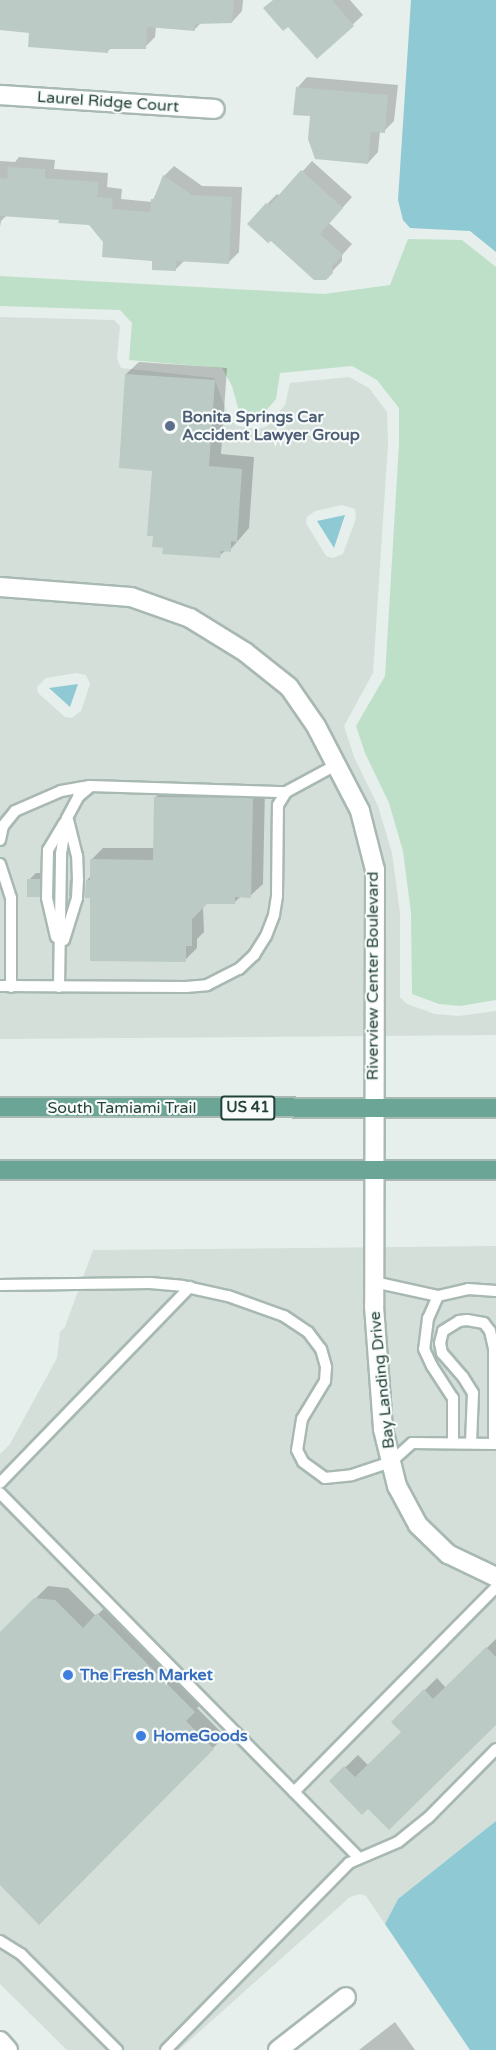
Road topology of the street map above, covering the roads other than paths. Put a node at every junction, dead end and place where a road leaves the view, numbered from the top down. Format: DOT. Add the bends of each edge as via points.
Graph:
graph roads {
  1 [pos="0,96"];
  2 [pos="215,110"];
  3 [pos="0,587"];
  4 [pos="336,765"];
  5 [pos="90,786"];
  6 [pos="286,792"];
  7 [pos="67,818"];
  8 [pos="0,840"];
  9 [pos="0,864"];
  10 [pos="60,954"];
  11 [pos="6,986"];
  12 [pos="59,987"];
  13 [pos="0,1107"];
  14 [pos="374,1108"];
  15 [pos="496,1108"];
  16 [pos="0,1170"];
  17 [pos="373,1170"];
  18 [pos="496,1170"];
  19 [pos="374,1282"];
  20 [pos="0,1285"];
  21 [pos="189,1287"];
  22 [pos="496,1291"];
  23 [pos="438,1296"];
  24 [pos="453,1443"];
  25 [pos="471,1443"];
  26 [pos="495,1444"];
  27 [pos="391,1462"];
  28 [pos="0,1483"];
  29 [pos="0,1493"];
  30 [pos="496,1577"];
  31 [pos="496,1587"];
  32 [pos="496,1749"];
  33 [pos="294,1792"];
  34 [pos="358,1857"];
  35 [pos="0,1941"];
  36 [pos="346,1996"];
  37 [pos="0,2041"];
  38 [pos="8,2050"];
  39 [pos="117,2050"];
  40 [pos="166,2050"];
  41 [pos="278,2050"];
  1 -- 2 [label="street, Laurel Ridge Court"];
  3 -- 4 [label="street, Riverview Center Boulevard" via="131,597 190,618 246,652 289,687"];
  4 -- 6 [label="lane"];
  4 -- 14 [label="street, Riverview Center Boulevard" via="360,812 375,870"];
  5 -- 6 [label="lane"];
  5 -- 7 [label="lane" via="78,797"];
  5 -- 8 [label="lane" via="61,791 15,811 3,826"];
  6 -- 12 [label="lane" via="278,805 274,915 260,945 239,969 207,985"];
  7 -- 10 [label="lane" via="61,854"];
  7 -- 10 [label="lane" via="77,856 77,898"];
  9 -- 11 [label="lane" via="11,898"];
  10 -- 12 [label="lane"];
  11 -- 12 [label="lane"];
  13 -- 14 [label="main road, South Tamiami Trail / US 41"];
  14 -- 15 [label="main road, South Tamiami Trail / US 41"];
  14 -- 17 [label="street, Riverview Center Boulevard"];
  16 -- 17 [label="main road"];
  17 -- 18 [label="main road"];
  17 -- 19 [label="street, Bay Landing Drive"];
  19 -- 23 [label="lane"];
  19 -- 27 [label="street, Bay Landing Drive" via="383,1429"];
  20 -- 21 [label="lane" via="150,1283"];
  21 -- 27 [label="lane" via="284,1316 308,1332 321,1349 325,1381 302,1419 297,1450 313,1471 325,1478 338,1477"];
  21 -- 28 [label="lane"];
  22 -- 23 [label="lane" via="468,1289"];
  23 -- 24 [label="lane" via="428,1318 424,1349 453,1398"];
  24 -- 25 [label="lane"];
  24 -- 27 [label="lane" via="412,1443"];
  25 -- 26 [label="lane"];
  25 -- 26 [label="lane" via="473,1393 442,1353 440,1343 443,1331 467,1320 484,1323 494,1348"];
  27 -- 30 [label="street, Bay Landing Drive" via="397,1486 418,1525 448,1554"];
  29 -- 33 [label="lane"];
  31 -- 33 [label="lane"];
  32 -- 34 [label="lane" via="428,1818 398,1842"];
  33 -- 34 [label="lane"];
  34 -- 40 [label="lane"];
  35 -- 39 [label="lane" via="21,1954"];
  36 -- 41 [label="street"];
  37 -- 38 [label="street"];
}
